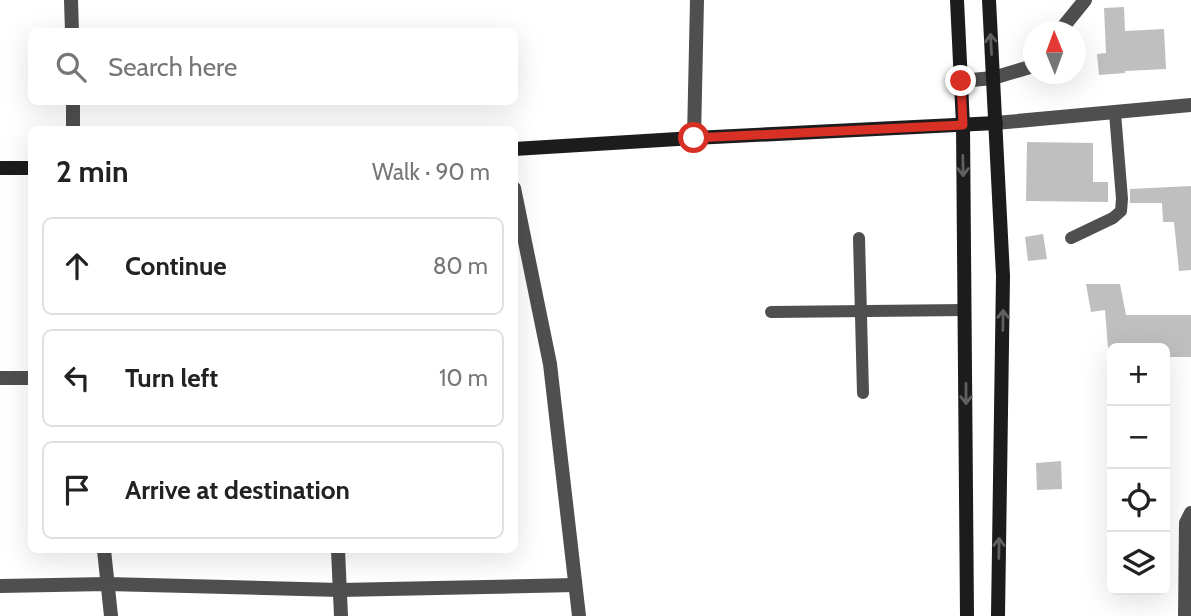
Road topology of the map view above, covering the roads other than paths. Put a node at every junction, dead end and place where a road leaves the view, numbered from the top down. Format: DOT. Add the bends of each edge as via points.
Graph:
graph roads {
  1 [pos="71,0"];
  2 [pos="697,0"];
  3 [pos="957,0"];
  4 [pos="989,0"];
  5 [pos="1085,0"];
  6 [pos="1068,21"];
  7 [pos="72,28"];
  8 [pos="1023,69"];
  9 [pos="993,78"];
  10 [pos="961,81"];
  11 [pos="73,105"];
  12 [pos="1191,105"];
  13 [pos="1115,113"];
  14 [pos="996,123"];
  15 [pos="963,125"];
  16 [pos="73,126"];
  17 [pos="694,138"];
  18 [pos="518,149"];
  19 [pos="28,168"];
  20 [pos="0,169"];
  21 [pos="518,208"];
  22 [pos="859,238"];
  23 [pos="1071,238"];
  24 [pos="965,310"];
  25 [pos="860,311"];
  26 [pos="771,312"];
  27 [pos="0,378"];
  28 [pos="28,378"];
  29 [pos="863,393"];
  30 [pos="1191,513"];
  31 [pos="104,553"];
  32 [pos="338,553"];
  33 [pos="107,584"];
  34 [pos="575,585"];
  35 [pos="0,586"];
  36 [pos="340,590"];
  37 [pos="111,616"];
  38 [pos="341,616"];
  39 [pos="579,616"];
  40 [pos="968,616"];
  41 [pos="998,616"];
  42 [pos="1185,616"];
  1 -- 7 [label="street"];
  2 -- 17 [label="street"];
  3 -- 10 [label="main road"];
  9 -- 4 [label="main road, one-way"];
  5 -- 6 [label="street"];
  8 -- 9 [label="street"];
  9 -- 10 [label="street"];
  9 -- 14 [label="main road"];
  10 -- 15 [label="main road"];
  11 -- 16 [label="street"];
  12 -- 13 [label="street"];
  13 -- 14 [label="street"];
  13 -- 23 [label="lane" via="1121,211"];
  14 -- 15 [label="main road"];
  41 -- 14 [label="main road, one-way" via="1003,276"];
  15 -- 17 [label="main road"];
  15 -- 24 [label="main road, one-way"];
  17 -- 18 [label="main road"];
  19 -- 20 [label="main road"];
  21 -- 34 [label="street" via="550,364"];
  22 -- 25 [label="lane"];
  24 -- 25 [label="lane"];
  24 -- 40 [label="main road, one-way"];
  25 -- 26 [label="lane"];
  25 -- 29 [label="lane"];
  27 -- 28 [label="street"];
  30 -- 42 [label="street" via="1186,523"];
  31 -- 33 [label="street"];
  32 -- 36 [label="street"];
  33 -- 35 [label="street"];
  33 -- 36 [label="street"];
  33 -- 37 [label="street"];
  34 -- 36 [label="street"];
  34 -- 39 [label="street"];
  36 -- 38 [label="street"];
}
